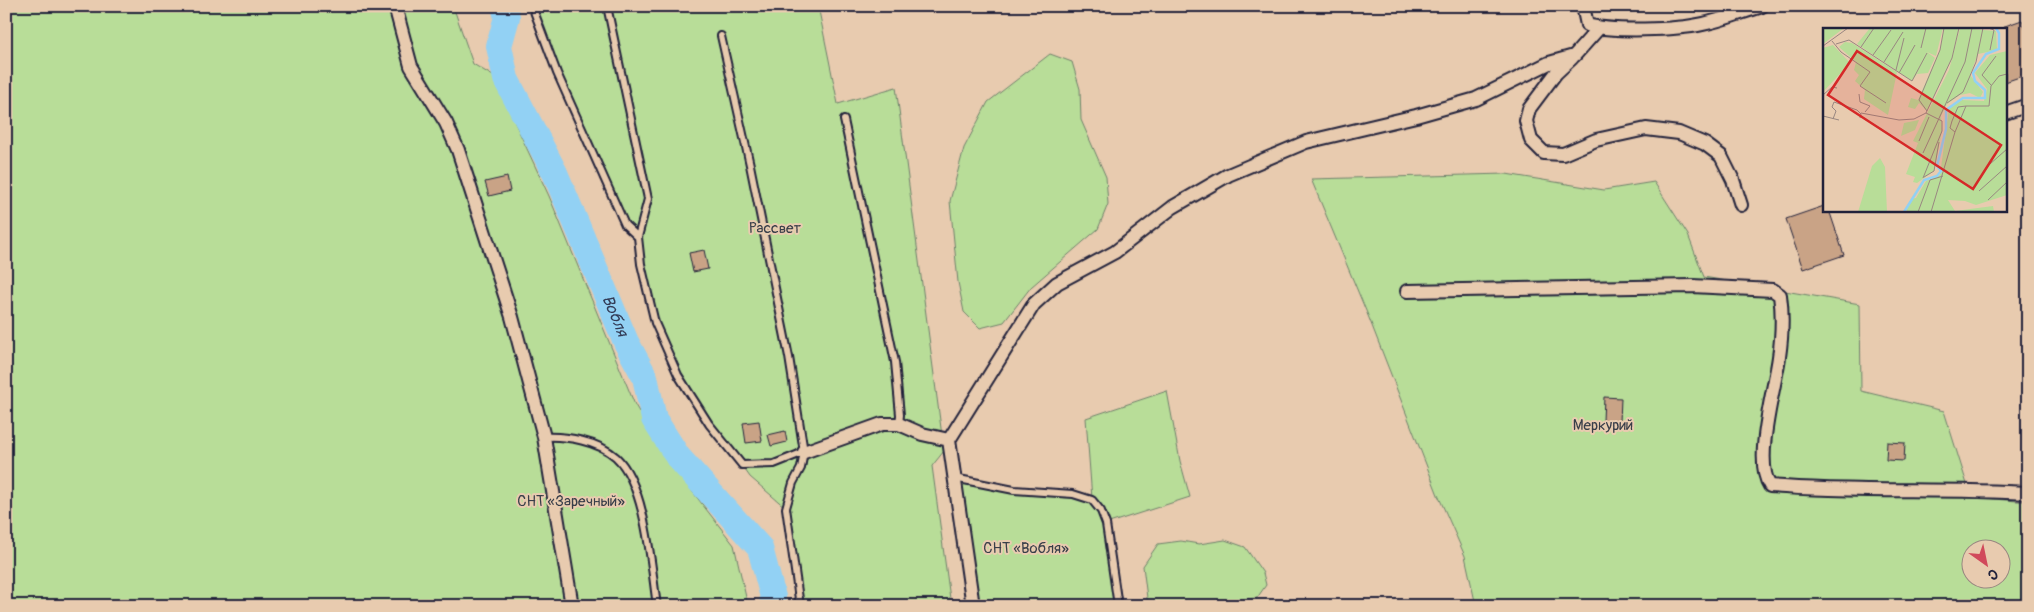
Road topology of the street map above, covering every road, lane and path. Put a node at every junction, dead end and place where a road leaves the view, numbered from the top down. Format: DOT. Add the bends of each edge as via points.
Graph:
graph roads {
  1 [pos="395,6"];
  2 [pos="532,6"];
  3 [pos="607,6"];
  4 [pos="1583,6"];
  5 [pos="1762,6"];
  6 [pos="1599,28"];
  7 [pos="721,36"];
  8 [pos="1574,56"];
  9 [pos="2028,105"];
  10 [pos="2006,113"];
  11 [pos="844,120"];
  12 [pos="1741,205"];
  13 [pos="638,237"];
  14 [pos="1407,291"];
  15 [pos="899,424"];
  16 [pos="544,436"];
  17 [pos="949,440"];
  18 [pos="804,452"];
  19 [pos="954,478"];
  20 [pos="2028,493"];
  21 [pos="572,606"];
  22 [pos="657,606"];
  23 [pos="800,606"];
  24 [pos="973,606"];
  25 [pos="1118,606"];
  1 -- 16 [label="street" via="411,66 446,123 458,150 512,317"];
  2 -- 13 [label="lane" via="557,73 625,225"];
  3 -- 13 [label="lane" via="648,199"];
  4 -- 6 [label="street" via="1587,25"];
  5 -- 6 [label="street" via="1701,25 1651,29"];
  6 -- 8 [label="street"];
  7 -- 18 [label="lane" via="789,357"];
  8 -- 12 [label="street" via="1556,73 1529,109 1526,121 1531,140 1544,153 1563,154 1596,140 1646,129 1679,132 1721,156"];
  8 -- 17 [label="street" via="1549,63 1476,98 1306,142 1228,175 1173,207 1115,252 1057,283 1034,304"];
  9 -- 10 [label="street"];
  11 -- 15 [label="lane" via="895,362"];
  13 -- 18 [label="lane" via="655,323 678,375 709,424 742,465 774,464"];
  14 -- 20 [label="street" via="1692,286 1773,290 1780,295 1783,312 1763,450 1764,478 1770,486 1813,490"];
  15 -- 17 [label="street" via="922,434"];
  15 -- 18 [label="street" via="882,424"];
  16 -- 21 [label="street"];
  16 -- 22 [label="lane" via="562,436 594,444 615,456 627,470 636,489 646,530"];
  17 -- 19 [label="street"];
  18 -- 23 [label="lane" via="786,508"];
  19 -- 24 [label="street"];
  19 -- 25 [label="lane" via="1014,490 1073,494 1092,500 1106,524"];
}
